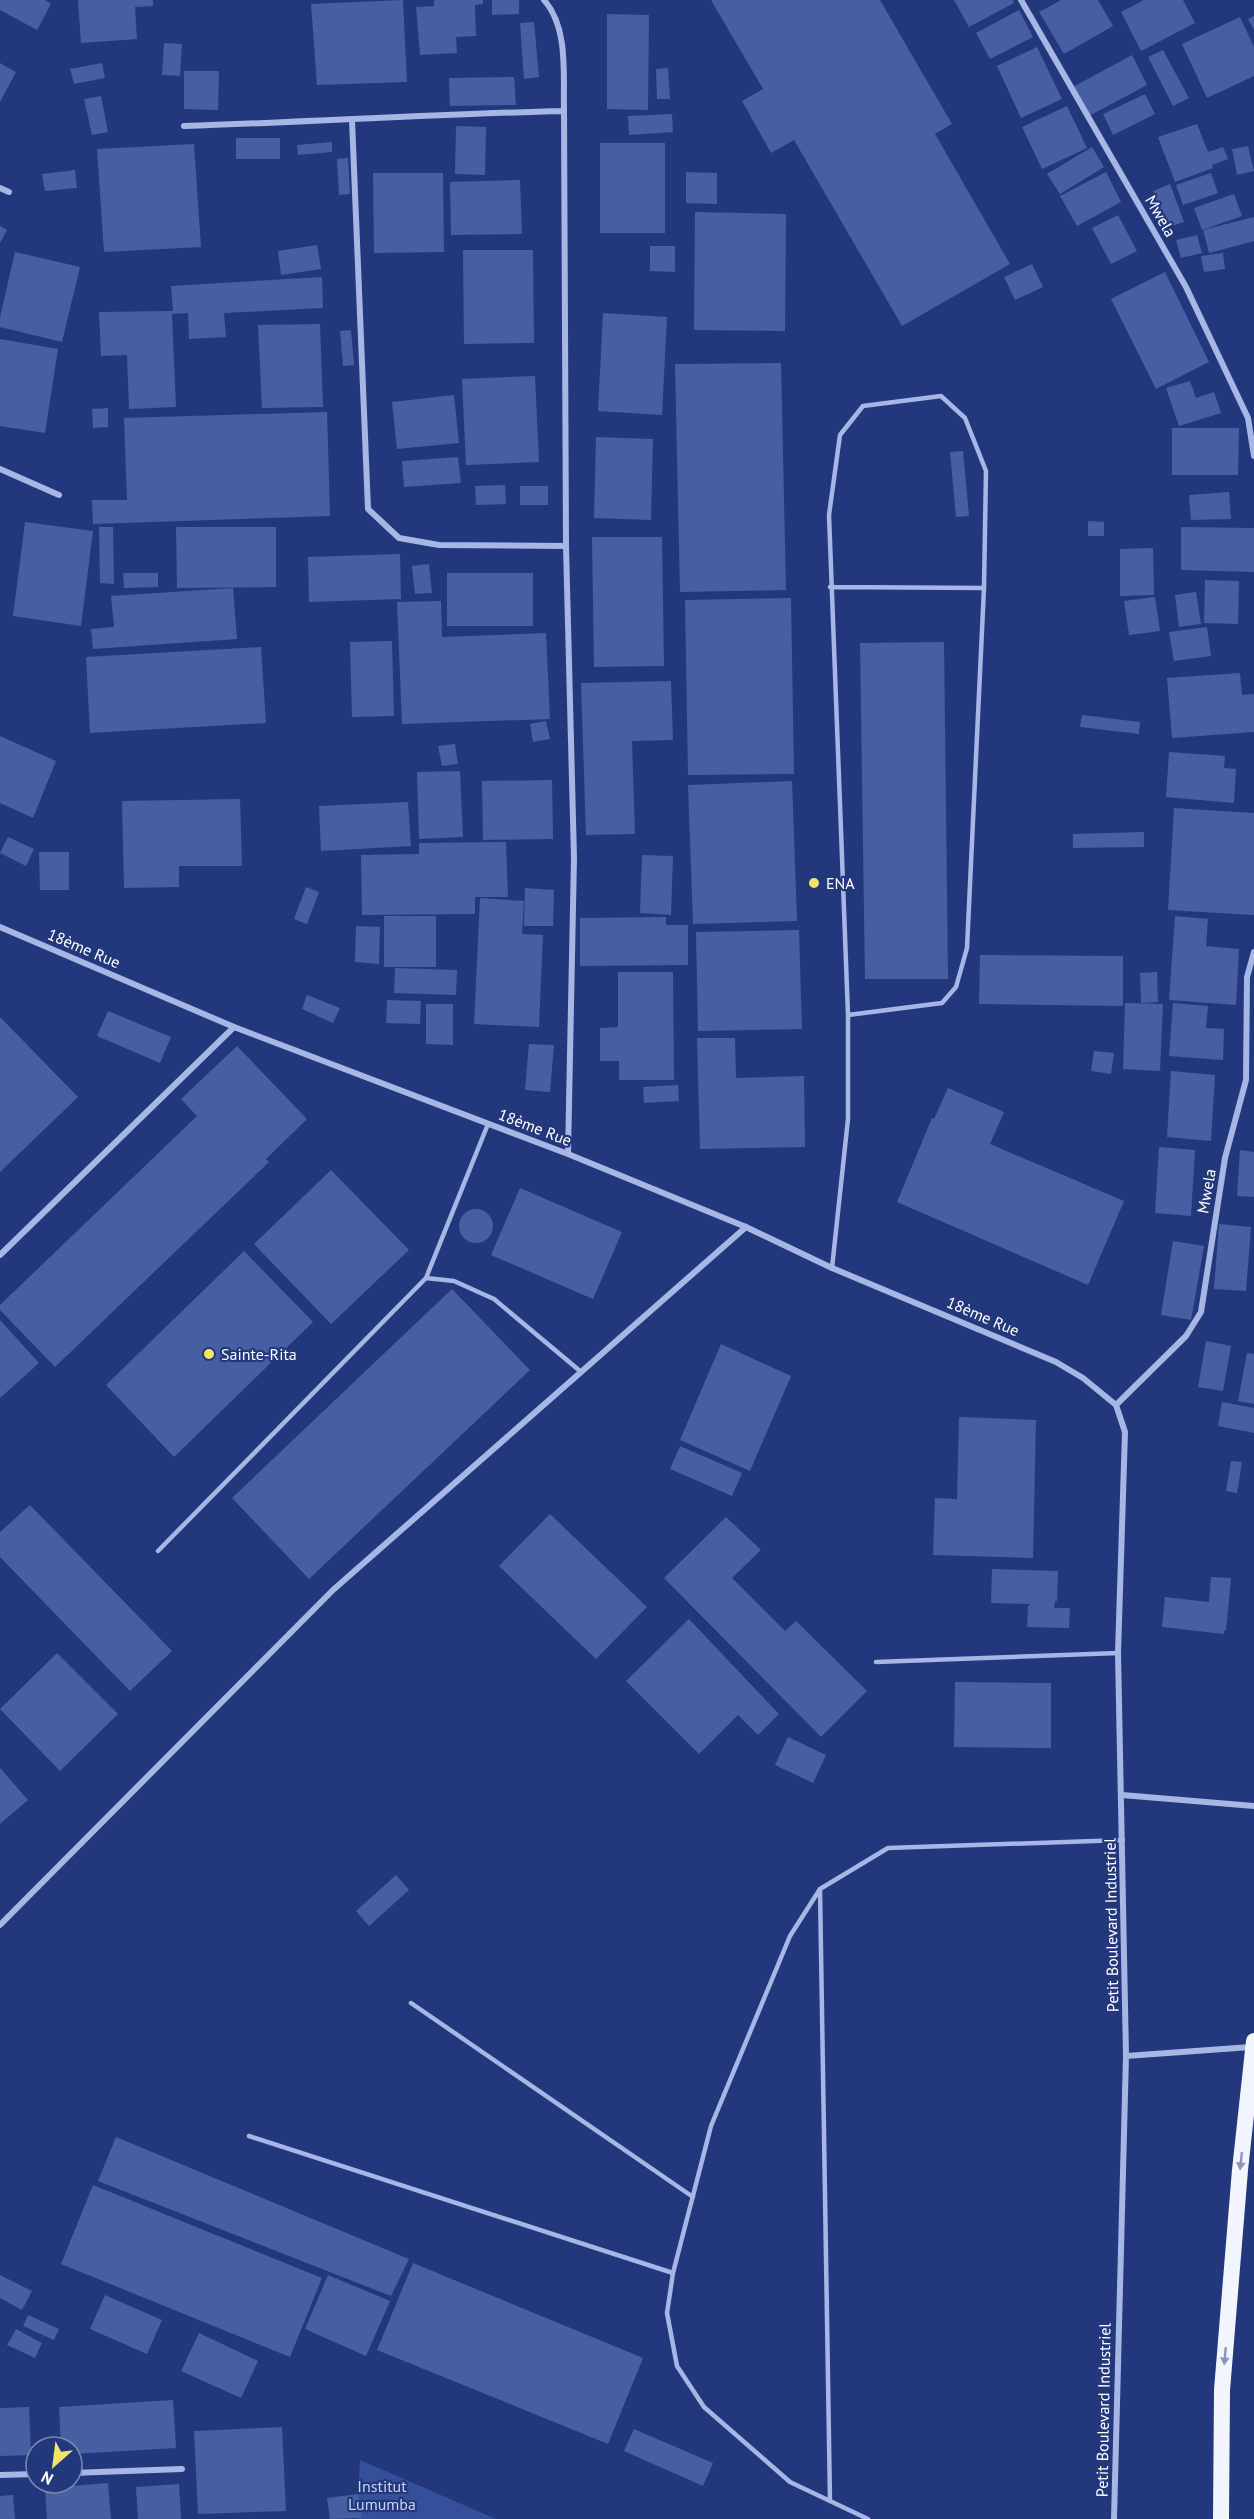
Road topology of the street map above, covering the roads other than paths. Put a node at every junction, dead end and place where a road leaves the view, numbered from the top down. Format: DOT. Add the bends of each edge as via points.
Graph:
graph roads {
  1 [pos="544,0"];
  2 [pos="1023,0"];
  3 [pos="564,111"];
  4 [pos="352,120"];
  5 [pos="184,126"];
  6 [pos="0,188"];
  7 [pos="9,192"];
  8 [pos="1254,456"];
  9 [pos="0,469"];
  10 [pos="59,495"];
  11 [pos="566,546"];
  12 [pos="830,587"];
  13 [pos="984,588"];
  14 [pos="0,927"];
  15 [pos="1254,952"];
  16 [pos="848,1015"];
  17 [pos="234,1027"];
  18 [pos="488,1124"];
  19 [pos="568,1154"];
  20 [pos="746,1227"];
  21 [pos="0,1255"];
  22 [pos="832,1268"];
  23 [pos="426,1278"];
  24 [pos="580,1371"];
  25 [pos="1116,1405"];
  26 [pos="158,1551"];
  27 [pos="1118,1653"];
  28 [pos="876,1662"];
  29 [pos="1122,1794"];
  30 [pos="1254,1806"];
  31 [pos="1123,1840"];
  32 [pos="820,1888"];
  33 [pos="0,1924"];
  34 [pos="411,2003"];
  35 [pos="1253,2043"];
  36 [pos="1126,2056"];
  37 [pos="249,2136"];
  38 [pos="693,2197"];
  39 [pos="673,2274"];
  40 [pos="182,2469"];
  41 [pos="84,2473"];
  42 [pos="24,2474"];
  43 [pos="0,2475"];
  44 [pos="830,2501"];
  45 [pos="868,2519"];
  46 [pos="1114,2519"];
  47 [pos="1221,2519"];
  1 -- 3 [label="street" via="553,10 563,47"];
  2 -- 8 [label="street, Mwela" via="1186,287 1248,418"];
  3 -- 4 [label="street"];
  3 -- 11 [label="street"];
  4 -- 5 [label="street"];
  4 -- 11 [label="street" via="368,509 399,538 439,544"];
  6 -- 7 [label="street"];
  9 -- 10 [label="street"];
  11 -- 19 [label="street" via="574,858"];
  12 -- 13 [label="lane"];
  12 -- 13 [label="lane" via="829,515 840,435 863,406 941,396 965,418 986,471"];
  12 -- 16 [label="lane"];
  13 -- 16 [label="lane" via="967,948 956,987 942,1003"];
  14 -- 17 [label="street, 18ème Rue"];
  15 -- 25 [label="street, Mwela" via="1247,977 1246,1080 1225,1158 1201,1312 1186,1336"];
  16 -- 22 [label="lane" via="848,1119"];
  17 -- 18 [label="street, 18ème Rue"];
  17 -- 21 [label="street"];
  18 -- 19 [label="street, 18ème Rue"];
  18 -- 23 [label="lane"];
  19 -- 20 [label="street, 18ème Rue"];
  20 -- 22 [label="street, 18ème Rue"];
  20 -- 24 [label="street"];
  22 -- 25 [label="street, 18ème Rue" via="1056,1362"];
  23 -- 24 [label="lane" via="454,1281 494,1299"];
  23 -- 26 [label="lane"];
  24 -- 33 [label="street" via="333,1590"];
  25 -- 27 [label="street, Petit Boulevard Industriel" via="1125,1432"];
  27 -- 28 [label="lane"];
  27 -- 29 [label="street, Petit Boulevard Industriel"];
  29 -- 30 [label="street"];
  29 -- 31 [label="street, Petit Boulevard Industriel"];
  31 -- 32 [label="lane" via="888,1848"];
  31 -- 36 [label="street, Petit Boulevard Industriel"];
  32 -- 38 [label="lane" via="790,1936 711,2126"];
  32 -- 44 [label="lane"];
  34 -- 38 [label="lane"];
  35 -- 36 [label="street"];
  35 -- 47 [label="highway, one-way" via="1222,2390"];
  36 -- 46 [label="street, Petit Boulevard Industriel"];
  37 -- 39 [label="lane"];
  38 -- 39 [label="lane"];
  39 -- 44 [label="lane" via="667,2313 677,2366 704,2407 790,2482"];
  40 -- 41 [label="street"];
  42 -- 43 [label="street"];
  44 -- 45 [label="lane"];
}
